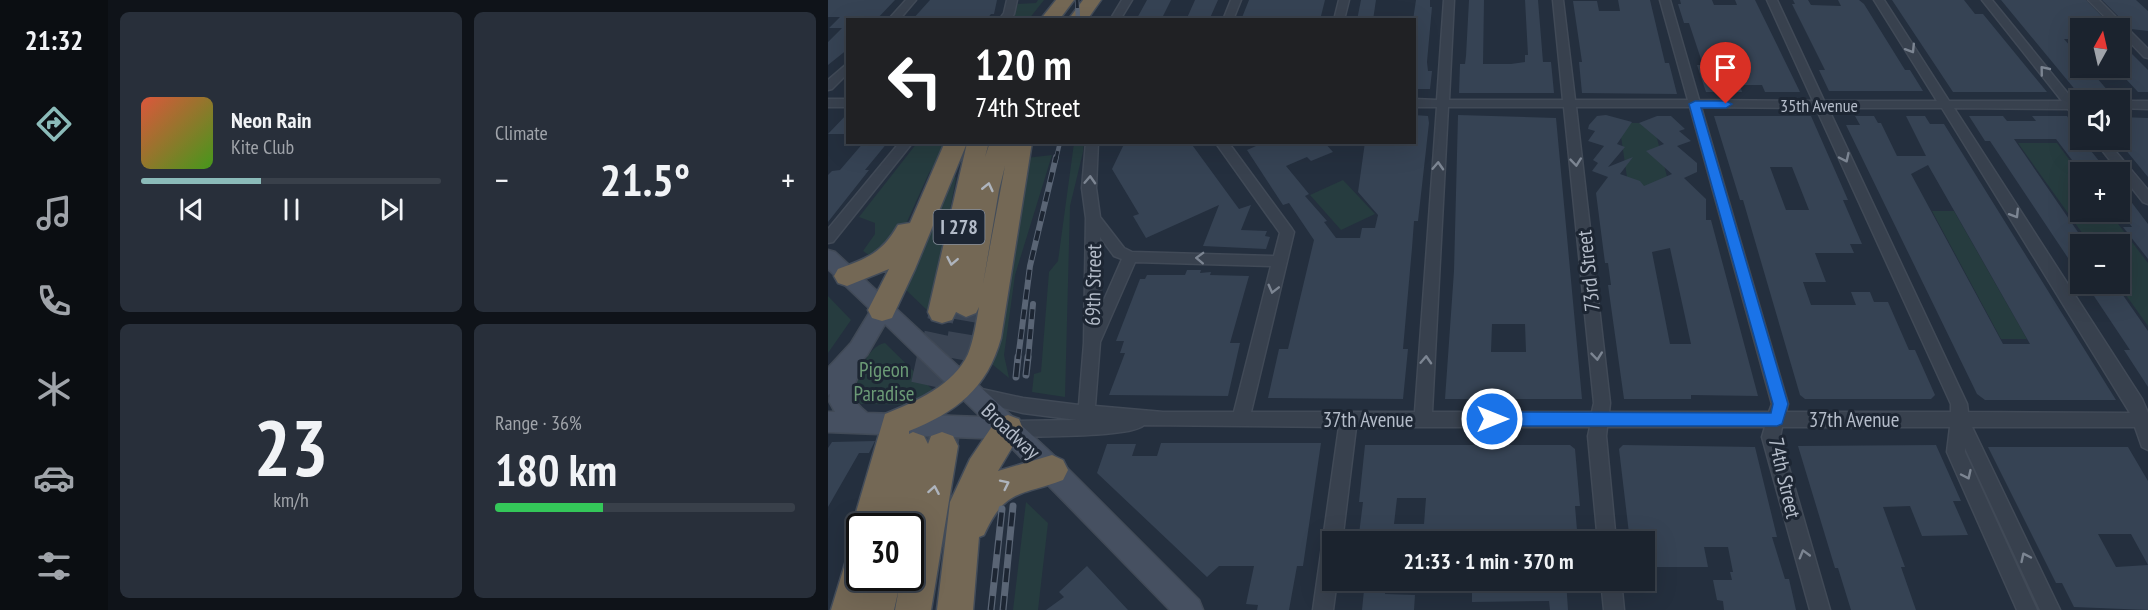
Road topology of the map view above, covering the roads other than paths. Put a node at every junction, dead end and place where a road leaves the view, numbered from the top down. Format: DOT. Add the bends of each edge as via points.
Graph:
graph roads {
  1 [pos="911,0"];
  2 [pos="1012,0"];
  3 [pos="1065,0"];
  4 [pos="1127,0"];
  5 [pos="1236,0"];
  6 [pos="1344,0"];
  7 [pos="1449,0"];
  8 [pos="1558,0"];
  9 [pos="1665,0"];
  10 [pos="1772,0"];
  11 [pos="1879,0"];
  12 [pos="1986,0"];
  13 [pos="2093,0"];
  14 [pos="894,18"];
  15 [pos="1006,18"];
  16 [pos="1050,18"];
  17 [pos="1116,18"];
  18 [pos="1229,18"];
  19 [pos="1340,18"];
  20 [pos="2148,55"];
  21 [pos="846,68"];
  22 [pos="828,87"];
  23 [pos="2070,98"];
  24 [pos="828,103"];
  25 [pos="846,103"];
  26 [pos="1416,103"];
  27 [pos="1442,104"];
  28 [pos="1569,104"];
  29 [pos="1695,104"];
  30 [pos="1821,105"];
  31 [pos="1946,105"];
  32 [pos="2070,105"];
  33 [pos="2130,105"];
  34 [pos="2148,105"];
  35 [pos="905,144"];
  36 [pos="955,144"];
  37 [pos="978,144"];
  38 [pos="1000,144"];
  39 [pos="1021,144"];
  40 [pos="1092,144"];
  41 [pos="1222,144"];
  42 [pos="2108,150"];
  43 [pos="930,199"];
  44 [pos="2148,199"];
  45 [pos="1093,218"];
  46 [pos="828,238"];
  47 [pos="828,257"];
  48 [pos="1130,257"];
  49 [pos="1280,261"];
  50 [pos="847,276"];
  51 [pos="966,306"];
  52 [pos="882,310"];
  53 [pos="942,312"];
  54 [pos="1092,343"];
  55 [pos="859,348"];
  56 [pos="828,385"];
  57 [pos="965,388"];
  58 [pos="1241,419"];
  59 [pos="1348,419"];
  60 [pos="1423,419"];
  61 [pos="1600,419"];
  62 [pos="1777,419"];
  63 [pos="1960,419"];
  64 [pos="1086,420"];
  65 [pos="2145,420"];
  66 [pos="828,422"];
  67 [pos="862,423"];
  68 [pos="1008,429"];
  69 [pos="917,438"];
  70 [pos="2148,442"];
  71 [pos="1052,470"];
  72 [pos="876,513"];
  73 [pos="898,513"];
  74 [pos="1333,531"];
  75 [pos="1606,531"];
  76 [pos="963,548"];
  77 [pos="854,591"];
  78 [pos="881,591"];
  79 [pos="1326,591"];
  80 [pos="1612,591"];
  81 [pos="849,610"];
  82 [pos="876,610"];
  83 [pos="913,610"];
  84 [pos="955,610"];
  85 [pos="1189,610"];
  86 [pos="1323,610"];
  87 [pos="1614,610"];
  88 [pos="1821,610"];
  89 [pos="2027,610"];
  90 [pos="2050,610"];
  1 -- 14 [label="street"];
  2 -- 15 [label="street"];
  3 -- 16 [label="highway"];
  4 -- 17 [label="street"];
  5 -- 18 [label="street"];
  6 -- 19 [label="street"];
  7 -- 27 [label="street"];
  8 -- 28 [label="street, 73rd Street"];
  9 -- 29 [label="street, 74th Street"];
  10 -- 30 [label="street"];
  11 -- 31 [label="street, one-way"];
  23 -- 12 [label="street, one-way"];
  13 -- 20 [label="street"];
  21 -- 22 [label="street"];
  24 -- 25 [label="street"];
  26 -- 27 [label="street, 35th Avenue"];
  27 -- 28 [label="street, 35th Avenue"];
  60 -- 27 [label="street, one-way"];
  28 -- 29 [label="street, 35th Avenue"];
  28 -- 61 [label="street, 73rd Street, one-way" via="1602,403"];
  29 -- 30 [label="street, 35th Avenue"];
  29 -- 62 [label="street, 74th Street" via="1780,404"];
  30 -- 31 [label="street, 35th Avenue"];
  30 -- 63 [label="street, one-way" via="1942,364 1959,404"];
  31 -- 32 [label="street, 35th Avenue"];
  31 -- 65 [label="street, one-way"];
  33 -- 34 [label="street"];
  35 -- 46 [label="street"];
  36 -- 43 [label="highway"];
  37 -- 53 [label="highway, I 278, one-way"];
  51 -- 38 [label="highway, I 278, one-way" via="987,190"];
  39 -- 57 [label="highway" via="986,344"];
  45 -- 40 [label="street, 69th Street, one-way" via="1089,188"];
  41 -- 49 [label="street" via="1287,232"];
  42 -- 44 [label="street"];
  43 -- 50 [label="highway" via="914,216 896,252"];
  43 -- 52 [label="highway" via="900,276"];
  45 -- 48 [label="street" via="1119,252"];
  45 -- 54 [label="street, 69th Street"];
  47 -- 50 [label="main road, Broadway"];
  49 -- 48 [label="street, one-way"];
  48 -- 54 [label="street"];
  49 -- 58 [label="street, one-way"];
  50 -- 52 [label="main road, Broadway"];
  52 -- 55 [label="main road"];
  52 -- 57 [label="main road, Broadway"];
  54 -- 64 [label="street, 69th Street"];
  55 -- 56 [label="main road"];
  55 -- 67 [label="main road" via="840,395 844,407"];
  57 -- 64 [label="street, 37th Avenue" via="1021,406"];
  57 -- 68 [label="main road, Broadway"];
  57 -- 69 [label="highway" via="929,410"];
  58 -- 59 [label="street, 37th Avenue"];
  58 -- 64 [label="street, 37th Avenue" via="1163,418 1115,426"];
  59 -- 60 [label="street, 37th Avenue"];
  59 -- 74 [label="street"];
  60 -- 61 [label="street, 37th Avenue"];
  61 -- 62 [label="street, 37th Avenue"];
  61 -- 75 [label="street, 73rd Street" via="1597,436"];
  62 -- 63 [label="street, 37th Avenue"];
  88 -- 62 [label="street, 74th Street, one-way" via="1771,437"];
  63 -- 65 [label="street, 37th Avenue"];
  63 -- 89 [label="street, one-way" via="1956,452"];
  90 -- 63 [label="street, one-way"];
  64 -- 68 [label="street, 37th Avenue"];
  65 -- 70 [label="street"];
  66 -- 67 [label="main road, 37th Avenue"];
  67 -- 69 [label="main road, 37th Avenue"];
  68 -- 69 [label="main road, 37th Avenue" via="949,428"];
  68 -- 71 [label="main road, Broadway"];
  68 -- 76 [label="highway" via="970,490"];
  69 -- 72 [label="highway"];
  69 -- 73 [label="highway"];
  83 -- 69 [label="highway, one-way"];
  76 -- 71 [label="highway, one-way" via="979,507 989,493 1014,479"];
  71 -- 85 [label="main road, Broadway"];
  76 -- 84 [label="highway"];
  77 -- 81 [label="highway"];
  78 -- 82 [label="highway"];
  79 -- 86 [label="street"];
  80 -- 87 [label="street"];
}
